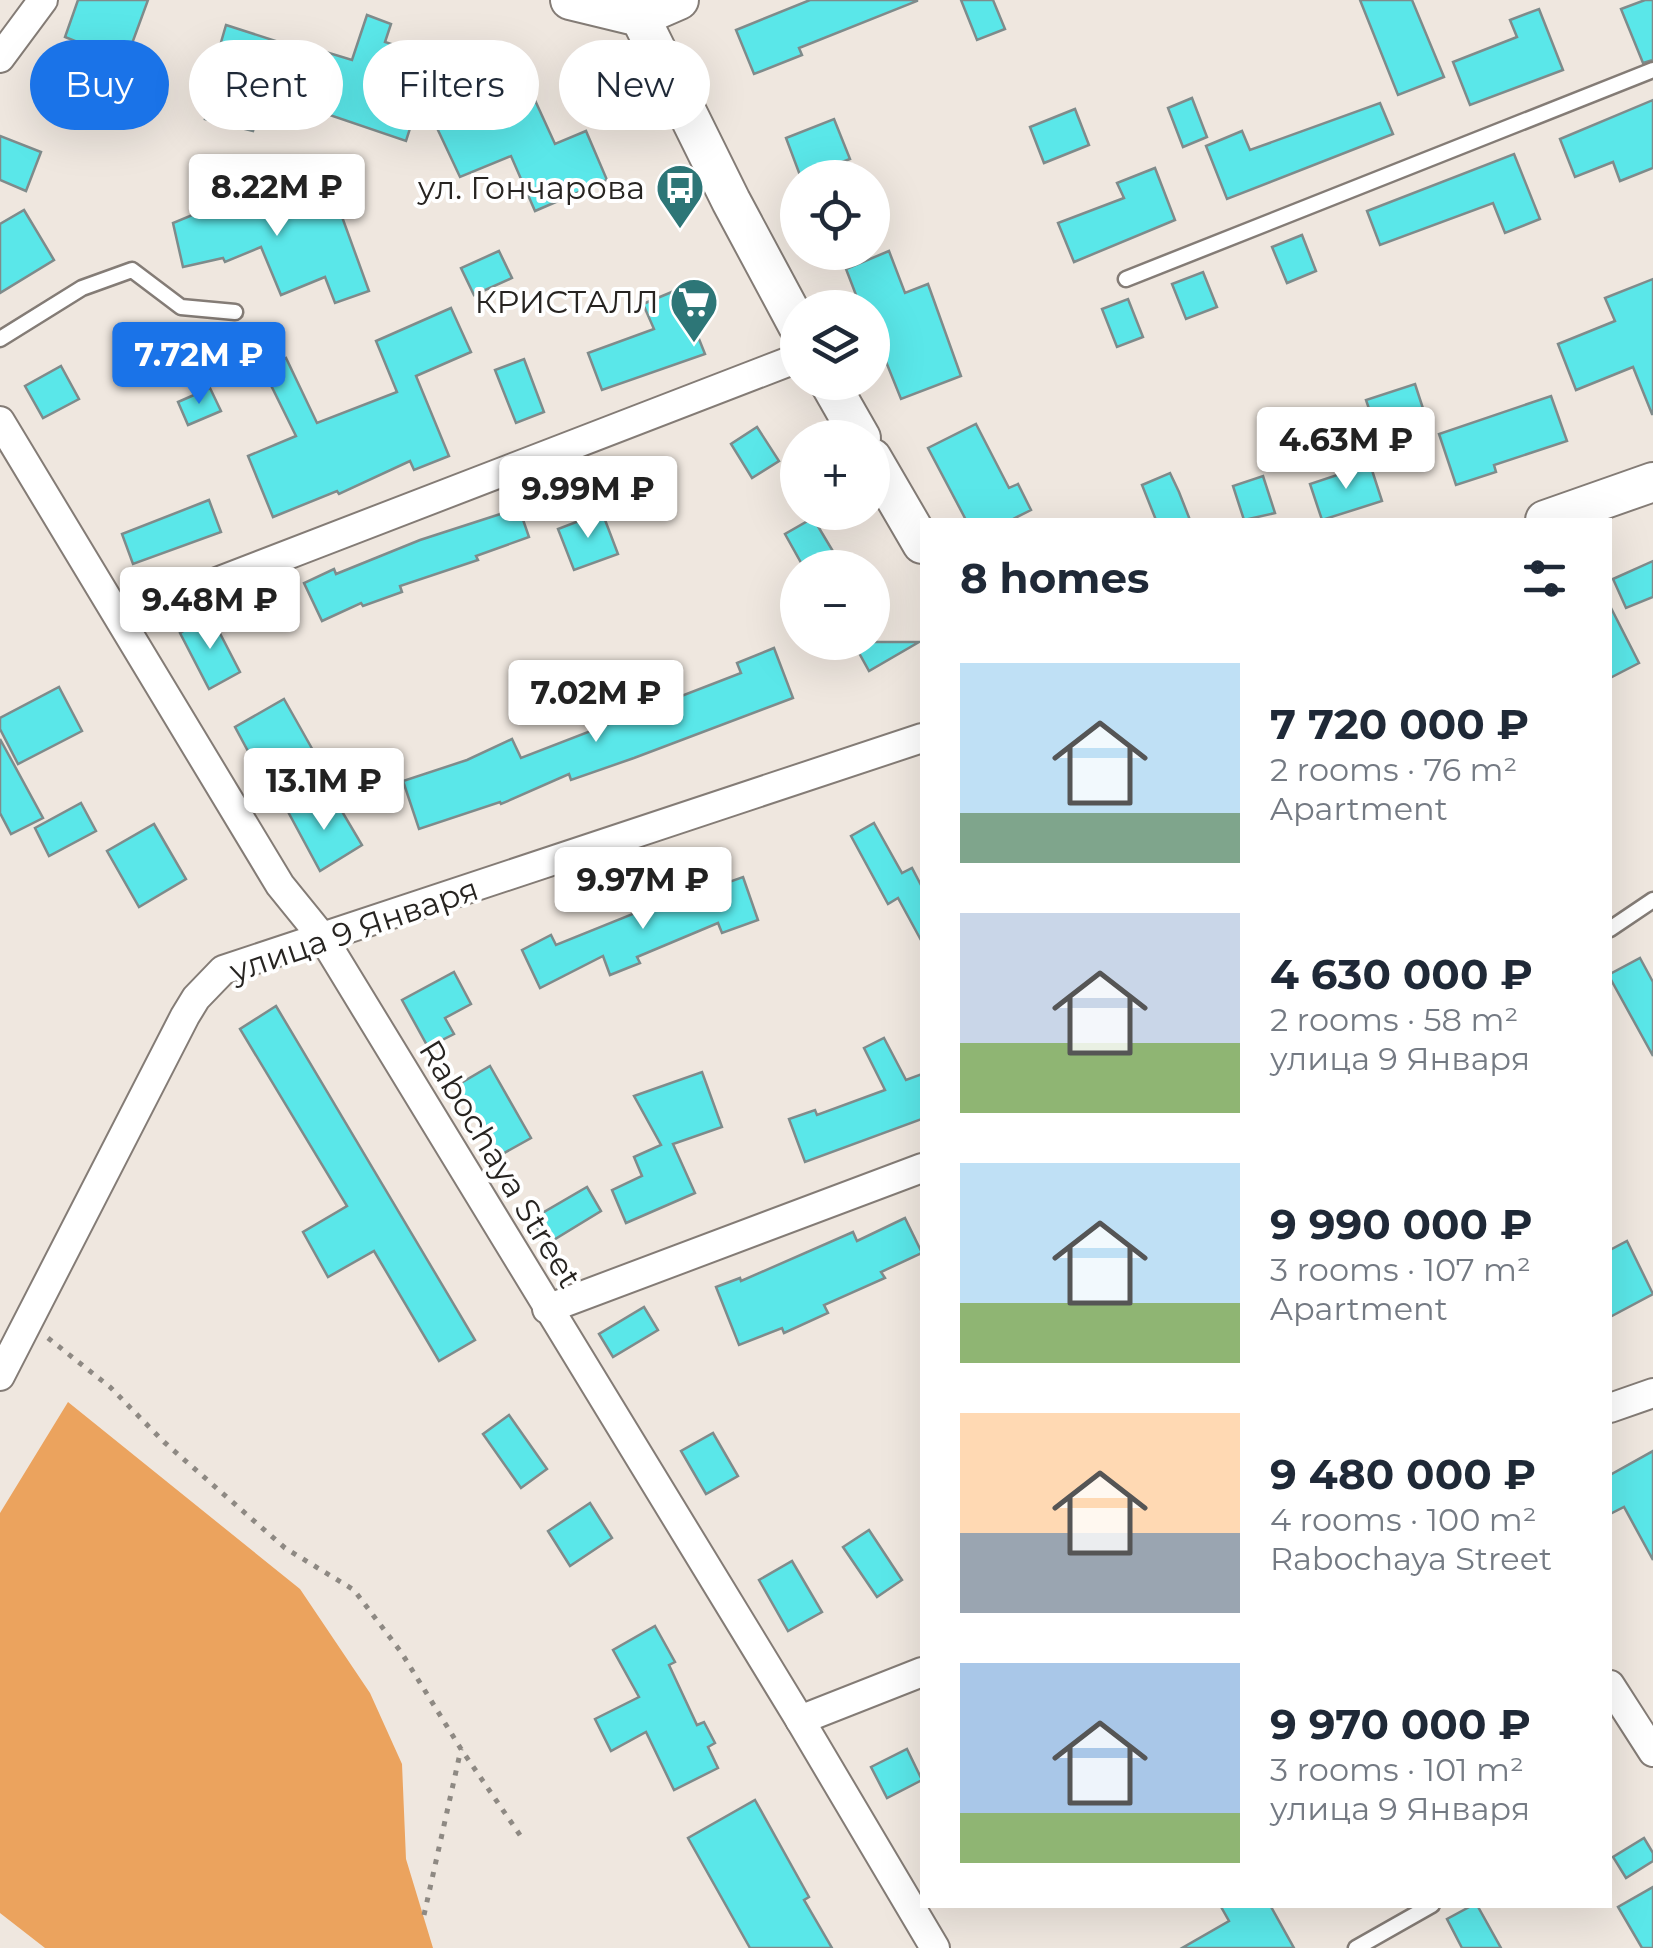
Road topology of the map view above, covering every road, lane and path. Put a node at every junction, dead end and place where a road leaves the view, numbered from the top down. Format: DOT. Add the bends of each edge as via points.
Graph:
graph roads {
  1 [pos="43,0"];
  2 [pos="570,0"];
  3 [pos="679,0"];
  4 [pos="637,9"];
  5 [pos="0,58"];
  6 [pos="1653,70"];
  7 [pos="1126,279"];
  8 [pos="780,293"];
  9 [pos="235,312"];
  10 [pos="0,338"];
  11 [pos="780,365"];
  12 [pos="0,420"];
  13 [pos="1653,482"];
  14 [pos="890,489"];
  15 [pos="1551,518"];
  16 [pos="920,541"];
  17 [pos="121,620"];
  18 [pos="920,739"];
  19 [pos="1653,900"];
  20 [pos="1612,928"];
  21 [pos="323,938"];
  22 [pos="920,1169"];
  23 [pos="547,1309"];
  24 [pos="28,1319"];
  25 [pos="0,1376"];
  26 [pos="1653,1393"];
  27 [pos="1612,1407"];
  28 [pos="920,1673"];
  29 [pos="1612,1688"];
  30 [pos="800,1720"];
  31 [pos="460,1749"];
  32 [pos="1653,1752"];
  33 [pos="522,1838"];
  34 [pos="1427,1908"];
  35 [pos="424,1914"];
  36 [pos="935,1948"];
  37 [pos="1356,1948"];
  1 -- 5 [label="street"];
  2 -- 4 [label="street"];
  3 -- 4 [label="street"];
  4 -- 8 [label="street"];
  6 -- 7 [label="lane"];
  9 -- 10 [label="lane" via="181,307 132,270 82,288"];
  11 -- 17 [label="street"];
  12 -- 17 [label="street, Rabochaya Street"];
  13 -- 15 [label="street"];
  14 -- 16 [label="street"];
  17 -- 21 [label="street, Rabochaya Street" via="280,885"];
  18 -- 21 [label="street, улица 9 Января"];
  19 -- 20 [label="lane"];
  21 -- 23 [label="street, Rabochaya Street"];
  21 -- 24 [label="street, улица 9 Января" via="223,970 196,998"];
  22 -- 23 [label="street"];
  23 -- 30 [label="street, Rabochaya Street"];
  24 -- 25 [label="street, улица 9 Января"];
  24 -- 31 [label="path" via="286,1548 354,1590"];
  26 -- 27 [label="street"];
  28 -- 30 [label="street"];
  29 -- 32 [label="street"];
  30 -- 36 [label="street, Rabochaya Street"];
  31 -- 33 [label="path"];
  31 -- 35 [label="path"];
  34 -- 37 [label="lane"];
}
